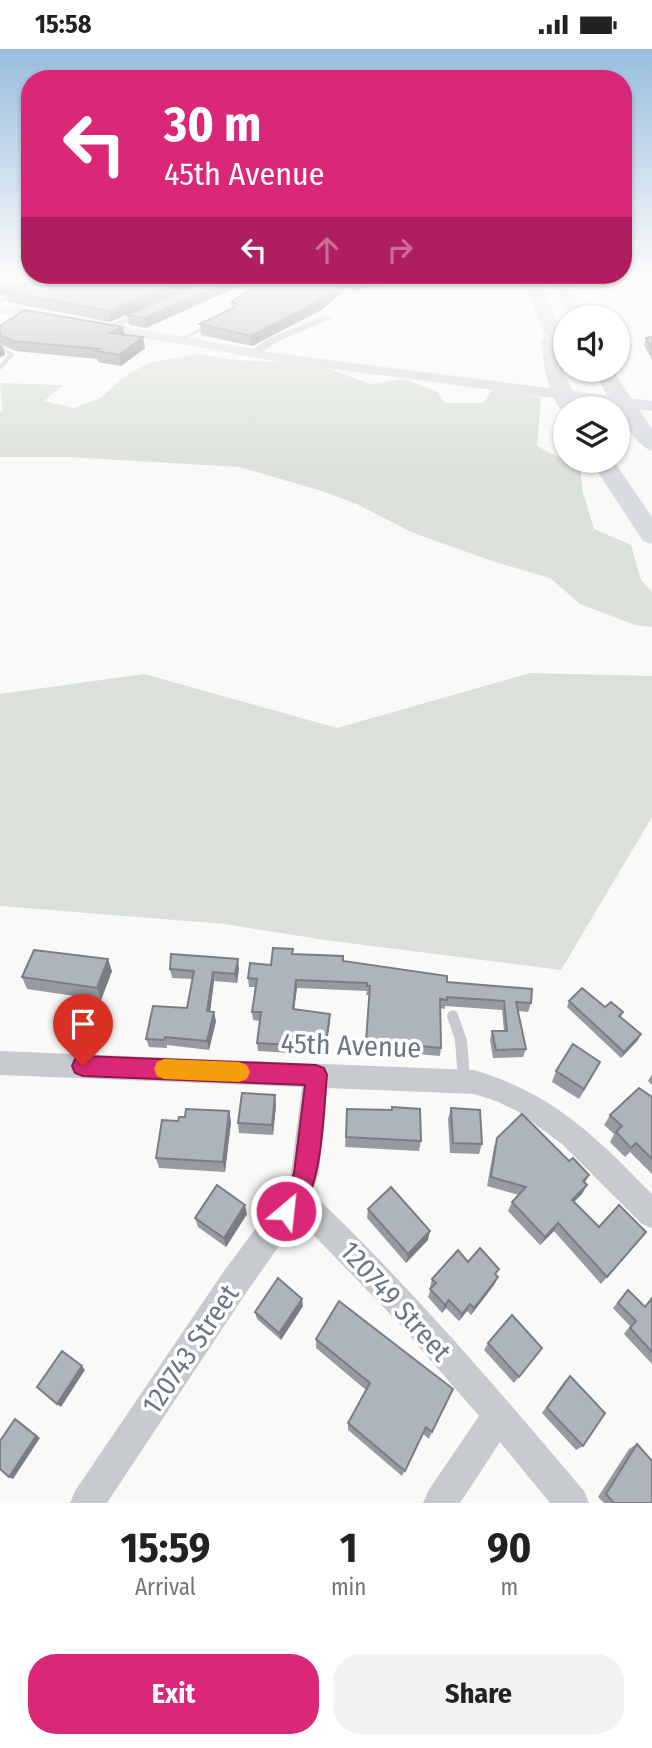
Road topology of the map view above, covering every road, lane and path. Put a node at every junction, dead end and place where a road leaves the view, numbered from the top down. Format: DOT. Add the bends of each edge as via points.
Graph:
graph roads {
  1 [pos="202,345"];
  2 [pos="265,345"];
  3 [pos="550,345"];
  4 [pos="0,348"];
  5 [pos="253,353"];
  6 [pos="0,368"];
  7 [pos="609,382"];
  8 [pos="565,396"];
  9 [pos="651,406"];
  10 [pos="652,444"];
  11 [pos="630,469"];
  12 [pos="610,473"];
  13 [pos="652,497"];
  14 [pos="652,536"];
  15 [pos="453,1016"];
  16 [pos="0,1063"];
  17 [pos="316,1075"];
  18 [pos="464,1081"];
  19 [pos="296,1198"];
  20 [pos="652,1214"];
  21 [pos="499,1415"];
  22 [pos="87,1503"];
  23 [pos="440,1503"];
  24 [pos="572,1503"];
  1 -- 5 [label="street"];
  2 -- 5 [label="street"];
  3 -- 8 [label="highway" via="553,370"];
  4 -- 6 [label="lane" via="12,354"];
  5 -- 9 [label="street"];
  7 -- 10 [label="highway"];
  11 -- 13 [label="highway"];
  12 -- 14 [label="highway"];
  15 -- 18 [label="lane" via="461,1040"];
  16 -- 17 [label="street, 45th Avenue"];
  17 -- 18 [label="street, 45th Avenue"];
  17 -- 19 [label="street" via="305,1173"];
  18 -- 20 [label="street, 45th Avenue" via="522,1098 552,1118"];
  19 -- 21 [label="street, 120749 Street" via="347,1245"];
  19 -- 22 [label="street, 120743 Street"];
  21 -- 23 [label="street"];
  21 -- 24 [label="street, 120749 Street"];
}
